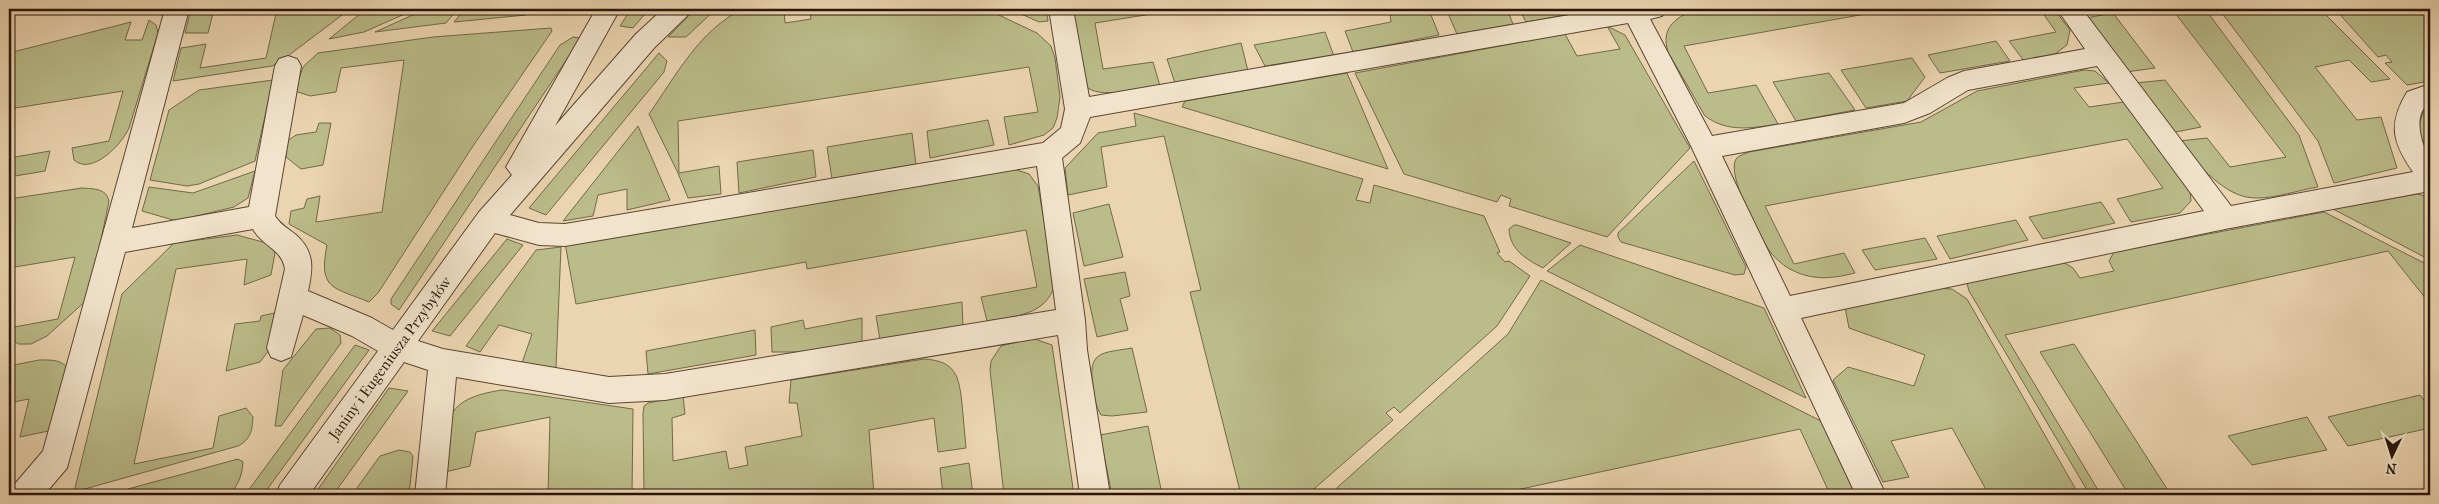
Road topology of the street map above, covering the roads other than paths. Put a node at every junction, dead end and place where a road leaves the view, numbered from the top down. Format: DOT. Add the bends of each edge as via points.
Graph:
graph roads {
  1 [pos="177,9"];
  2 [pos="617,9"];
  3 [pos="663,9"];
  4 [pos="678,9"];
  5 [pos="1061,9"];
  6 [pos="2069,9"];
  7 [pos="1644,11"];
  8 [pos="603,19"];
  9 [pos="645,41"];
  10 [pos="2104,55"];
  11 [pos="288,66"];
  12 [pos="2430,94"];
  13 [pos="1078,109"];
  14 [pos="1705,148"];
  15 [pos="1048,153"];
  16 [pos="2430,174"];
  17 [pos="2430,180"];
  18 [pos="261,216"];
  19 [pos="2225,218"];
  20 [pos="489,220"];
  21 [pos="114,243"];
  22 [pos="293,298"];
  23 [pos="1781,310"];
  24 [pos="1071,320"];
  25 [pos="398,347"];
  26 [pos="281,348"];
  27 [pos="443,362"];
  28 [pos="25,495"];
  29 [pos="291,495"];
  30 [pos="430,495"];
  31 [pos="1095,495"];
  32 [pos="1870,495"];
  1 -- 21 [label="street"];
  2 -- 8 [label="street, Janiny i Eugeniusza Przybyłów"];
  3 -- 9 [label="street, Janiny i Eugeniusza Przybyłów"];
  4 -- 9 [label="street, Janiny i Eugeniusza Przybyłów"];
  5 -- 13 [label="street"];
  6 -- 10 [label="street"];
  7 -- 13 [label="street"];
  7 -- 14 [label="street"];
  8 -- 20 [label="street, Janiny i Eugeniusza Przybyłów"];
  9 -- 20 [label="street, Janiny i Eugeniusza Przybyłów"];
  10 -- 14 [label="street" via="1964,81 1948,88 1926,106 1904,113"];
  10 -- 19 [label="street"];
  11 -- 18 [label="street"];
  12 -- 16 [label="street" via="2416,99 2410,107 2406,125 2407,138 2417,160"];
  13 -- 15 [label="street" via="1078,120 1070,138"];
  14 -- 23 [label="street"];
  15 -- 20 [label="street" via="565,235 539,234"];
  15 -- 24 [label="street"];
  17 -- 19 [label="street"];
  18 -- 21 [label="street"];
  18 -- 22 [label="street" via="264,225 287,242 298,256"];
  19 -- 23 [label="street"];
  20 -- 25 [label="street, Janiny i Eugeniusza Przybyłów"];
  21 -- 28 [label="street" via="56,458"];
  22 -- 25 [label="street" via="362,327"];
  22 -- 26 [label="street"];
  23 -- 32 [label="street"];
  24 -- 27 [label="street" via="664,387 609,390"];
  24 -- 31 [label="street" via="1075,368"];
  25 -- 27 [label="street"];
  25 -- 29 [label="street, Janiny i Eugeniusza Przybyłów"];
  27 -- 30 [label="street"];
}
